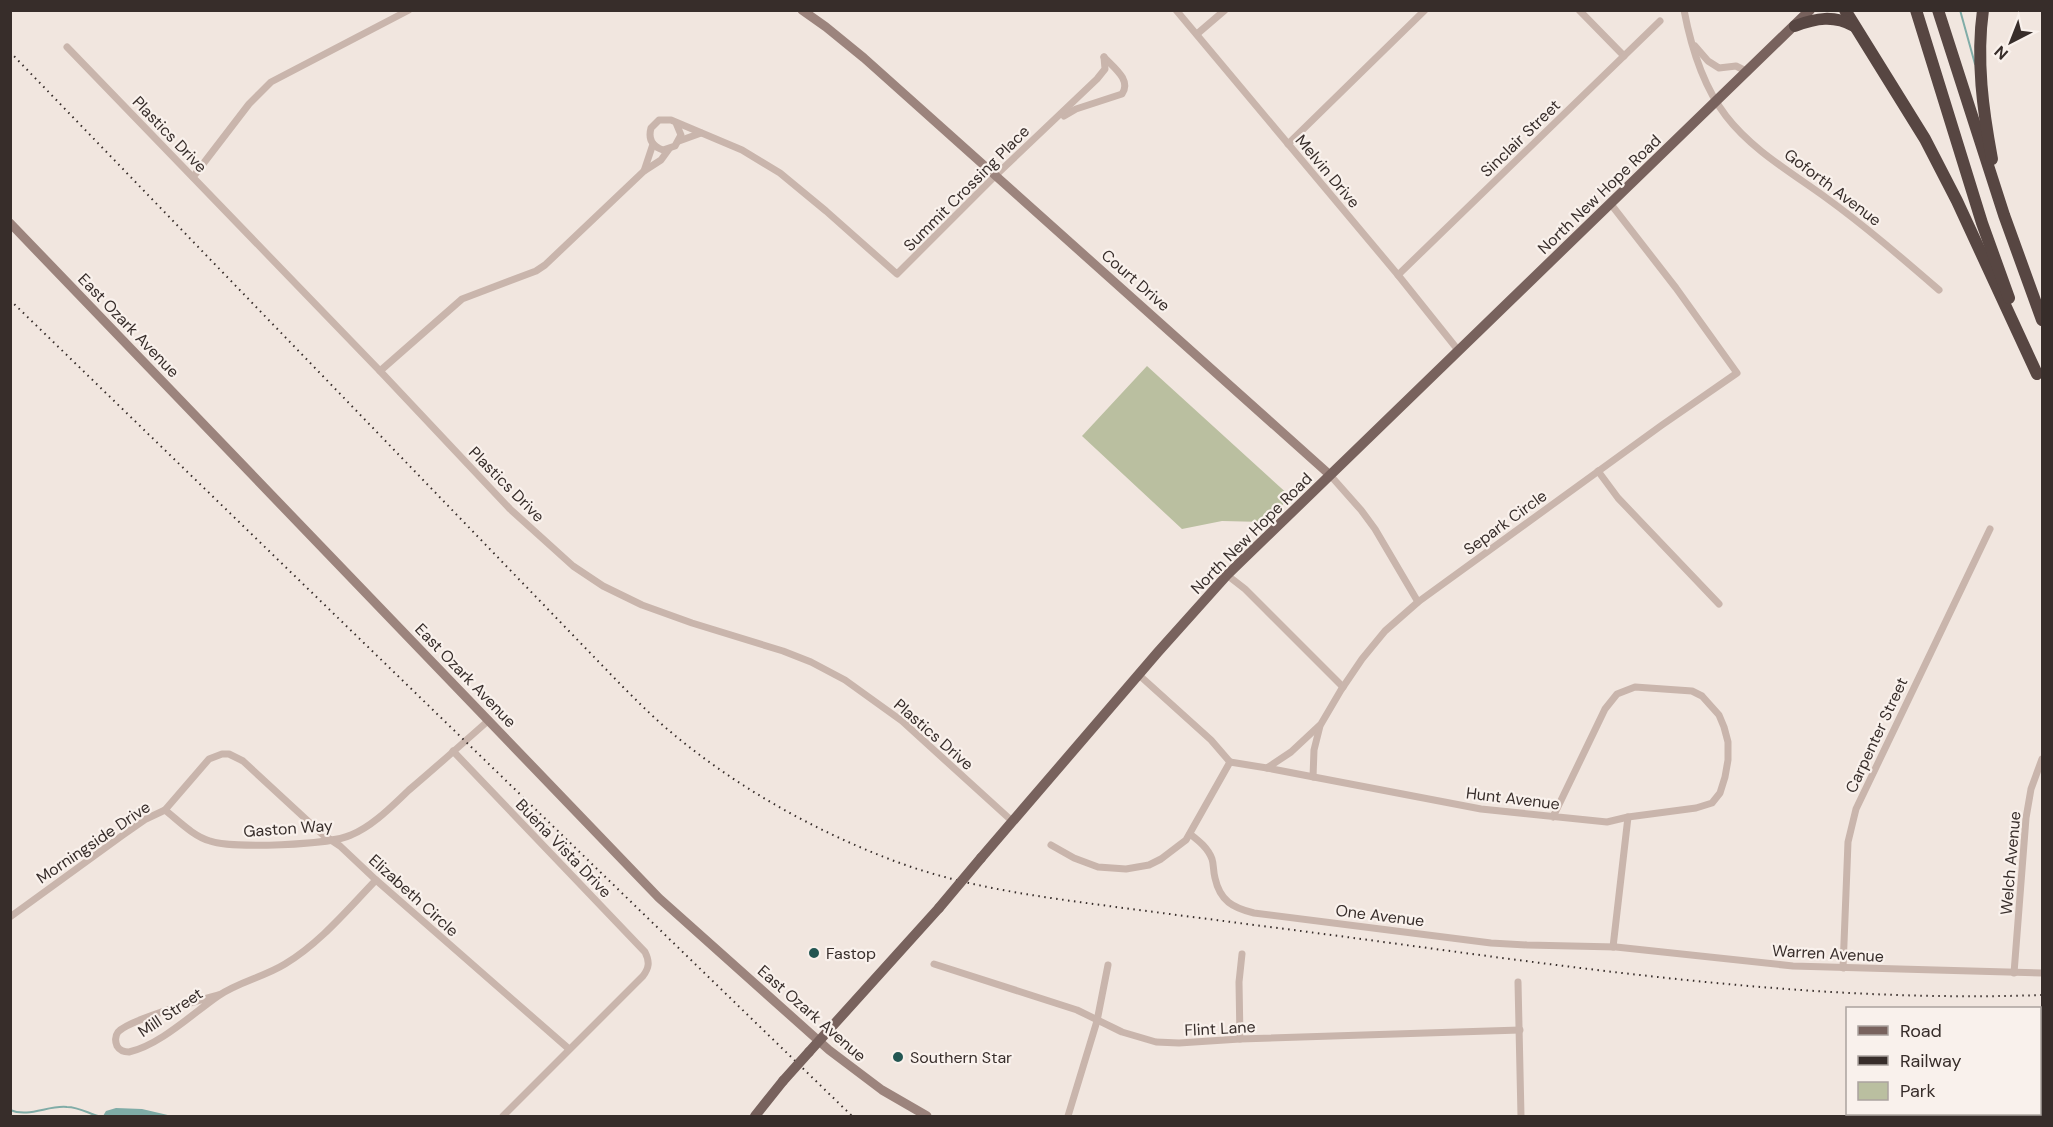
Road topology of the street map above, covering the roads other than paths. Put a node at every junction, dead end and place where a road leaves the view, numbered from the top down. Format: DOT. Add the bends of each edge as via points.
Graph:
graph roads {
  1 [pos="409,10"];
  2 [pos="802,10"];
  3 [pos="1176,10"];
  4 [pos="1225,10"];
  5 [pos="1579,10"];
  6 [pos="1684,10"];
  7 [pos="1810,10"];
  8 [pos="1845,10"];
  9 [pos="1916,10"];
  10 [pos="1938,10"];
  11 [pos="1983,10"];
  12 [pos="1421,12"];
  13 [pos="1660,21"];
  14 [pos="1795,26"];
  15 [pos="1855,26"];
  16 [pos="1197,34"];
  17 [pos="1691,41"];
  18 [pos="67,47"];
  19 [pos="1624,56"];
  20 [pos="1748,72"];
  21 [pos="1716,102"];
  22 [pos="1054,122"];
  23 [pos="675,123"];
  24 [pos="700,134"];
  25 [pos="679,141"];
  26 [pos="653,144"];
  27 [pos="1288,144"];
  28 [pos="669,149"];
  29 [pos="645,171"];
  30 [pos="995,176"];
  31 [pos="193,177"];
  32 [pos="1992,178"];
  33 [pos="1610,203"];
  34 [pos="10,223"];
  35 [pos="1398,275"];
  36 [pos="1939,290"];
  37 [pos="2043,320"];
  38 [pos="1458,350"];
  39 [pos="380,371"];
  40 [pos="2040,379"];
  41 [pos="1598,471"];
  42 [pos="1330,475"];
  43 [pos="1990,529"];
  44 [pos="1227,575"];
  45 [pos="1418,602"];
  46 [pos="1719,604"];
  47 [pos="1139,675"];
  48 [pos="1343,687"];
  49 [pos="489,720"];
  50 [pos="1321,724"];
  51 [pos="453,751"];
  52 [pos="2043,759"];
  53 [pos="243,760"];
  54 [pos="1230,762"];
  55 [pos="1267,768"];
  56 [pos="1313,777"];
  57 [pos="2039,777"];
  58 [pos="165,810"];
  59 [pos="1553,817"];
  60 [pos="1628,817"];
  61 [pos="1012,821"];
  62 [pos="1190,834"];
  63 [pos="331,842"];
  64 [pos="1051,845"];
  65 [pos="376,880"];
  66 [pos="10,917"];
  67 [pos="1613,947"];
  68 [pos="1242,954"];
  69 [pos="934,964"];
  70 [pos="1108,965"];
  71 [pos="1843,968"];
  72 [pos="2014,973"];
  73 [pos="2043,973"];
  74 [pos="1518,982"];
  75 [pos="221,994"];
  76 [pos="1097,1021"];
  77 [pos="1520,1030"];
  78 [pos="1240,1039"];
  79 [pos="819,1041"];
  80 [pos="568,1049"];
  81 [pos="503,1116"];
  82 [pos="755,1116"];
  83 [pos="927,1116"];
  84 [pos="1068,1116"];
  85 [pos="1521,1116"];
  1 -- 31 [label="street" via="271,82 249,104"];
  2 -- 30 [label="main road, Court Drive" via="864,58"];
  3 -- 16 [label="street, Melvin Drive"];
  4 -- 16 [label="street"];
  5 -- 19 [label="street"];
  6 -- 17 [label="street, Goforth Avenue"];
  7 -- 14 [label="main road, North New Hope Road"];
  8 -- 15 [label="highway"];
  9 -- 40 [label="highway" via="1982,223"];
  10 -- 32 [label="highway"];
  11 -- 32 [label="highway" via="1982,94 1993,161"];
  12 -- 27 [label="street"];
  13 -- 19 [label="street, Sinclair Street"];
  14 -- 15 [label="highway" via="1825,18"];
  14 -- 20 [label="main road, North New Hope Road"];
  15 -- 40 [label="highway" via="1933,155"];
  16 -- 27 [label="street, Melvin Drive"];
  17 -- 20 [label="street" via="1719,68 1736,66"];
  17 -- 21 [label="street, Goforth Avenue"];
  18 -- 31 [label="street, Plastics Drive"];
  19 -- 35 [label="street, Sinclair Street"];
  20 -- 21 [label="main road, North New Hope Road"];
  21 -- 33 [label="main road, North New Hope Road"];
  21 -- 36 [label="street, Goforth Avenue" via="1752,142 1887,244"];
  22 -- 22 [label="street, Summit Crossing Place" via="1076,109 1122,94 1125,80 1104,57 1105,69"];
  22 -- 30 [label="street, Summit Crossing Place"];
  23 -- 24 [label="street"];
  23 -- 25 [label="street" via="681,135"];
  23 -- 26 [label="street" via="665,119 655,123 650,133"];
  24 -- 25 [label="street"];
  24 -- 30 [label="street, Summit Crossing Place" via="742,150 780,173 897,274"];
  25 -- 28 [label="street"];
  26 -- 28 [label="street"];
  26 -- 29 [label="street"];
  27 -- 35 [label="street, Melvin Drive"];
  28 -- 29 [label="street"];
  29 -- 39 [label="street" via="545,265 462,299"];
  30 -- 42 [label="main road, Court Drive"];
  31 -- 39 [label="street, Plastics Drive"];
  32 -- 37 [label="highway"];
  33 -- 38 [label="main road, North New Hope Road"];
  33 -- 41 [label="street, Separk Circle" via="1737,374"];
  34 -- 49 [label="main road, East Ozark Avenue"];
  35 -- 38 [label="street, Melvin Drive"];
  38 -- 42 [label="main road, North New Hope Road"];
  39 -- 61 [label="street, Plastics Drive" via="510,509 587,576 642,605 783,651 845,680 902,721"];
  41 -- 45 [label="street, Separk Circle"];
  41 -- 46 [label="street" via="1618,498"];
  42 -- 44 [label="main road, North New Hope Road"];
  42 -- 45 [label="street, Court Drive" via="1375,529"];
  43 -- 71 [label="street, Carpenter Street" via="1856,809 1848,842"];
  44 -- 47 [label="main road, North New Hope Road"];
  44 -- 48 [label="street"];
  45 -- 48 [label="street, Separk Circle" via="1385,631"];
  47 -- 54 [label="street" via="1212,740"];
  47 -- 61 [label="main road, North New Hope Road"];
  48 -- 50 [label="street, Separk Circle"];
  49 -- 51 [label="street, Gaston Way"];
  49 -- 79 [label="main road, East Ozark Avenue" via="659,898"];
  50 -- 55 [label="street, Separk Circle"];
  50 -- 56 [label="street, Separk Circle" via="1314,750"];
  51 -- 63 [label="street, Gaston Way" via="363,828"];
  51 -- 80 [label="street, Buena Vista Drive" via="645,952 649,966 643,976"];
  52 -- 57 [label="street, Welch Avenue"];
  53 -- 58 [label="street, Morningside Drive" via="230,754 208,759"];
  53 -- 63 [label="street, Elizabeth Circle"];
  54 -- 55 [label="street"];
  54 -- 62 [label="street"];
  55 -- 56 [label="street, Hunt Avenue"];
  56 -- 59 [label="street, Hunt Avenue" via="1481,809"];
  57 -- 72 [label="street, Welch Avenue" via="2031,789 2026,818"];
  58 -- 63 [label="street, Gaston Way" via="200,837 217,843"];
  58 -- 66 [label="street, Morningside Drive" via="146,819"];
  59 -- 60 [label="street, Hunt Avenue" via="1607,822"];
  59 -- 60 [label="street, Hunt Avenue" via="1605,709 1617,694 1635,687 1692,691 1702,696 1719,715 1728,742 1720,793 1712,803 1696,808"];
  60 -- 67 [label="street"];
  61 -- 79 [label="main road, North New Hope Road, bridge"];
  62 -- 64 [label="street" via="1161,859 1126,869 1085,864"];
  62 -- 67 [label="street, One Avenue" via="1209,852 1224,900 1241,910 1491,943"];
  63 -- 65 [label="street, Elizabeth Circle"];
  65 -- 75 [label="street, Mill Street" via="301,954"];
  65 -- 80 [label="street, Elizabeth Circle"];
  67 -- 71 [label="street, Warren Avenue" via="1758,964"];
  68 -- 78 [label="street"];
  69 -- 76 [label="street, Flint Lane" via="1077,1010"];
  70 -- 76 [label="street"];
  71 -- 72 [label="street, Warren Avenue"];
  72 -- 73 [label="street, Warren Avenue"];
  74 -- 77 [label="street"];
  75 -- 75 [label="street, Mill Street" via="134,1022 117,1035 116,1044 124,1052 142,1048"];
  76 -- 78 [label="street, Flint Lane" via="1156,1042"];
  76 -- 84 [label="street"];
  77 -- 78 [label="street, Flint Lane"];
  77 -- 85 [label="street"];
  79 -- 82 [label="main road, North New Hope Road, bridge"];
  79 -- 83 [label="main road, East Ozark Avenue" via="882,1090"];
  80 -- 81 [label="street"];
}
